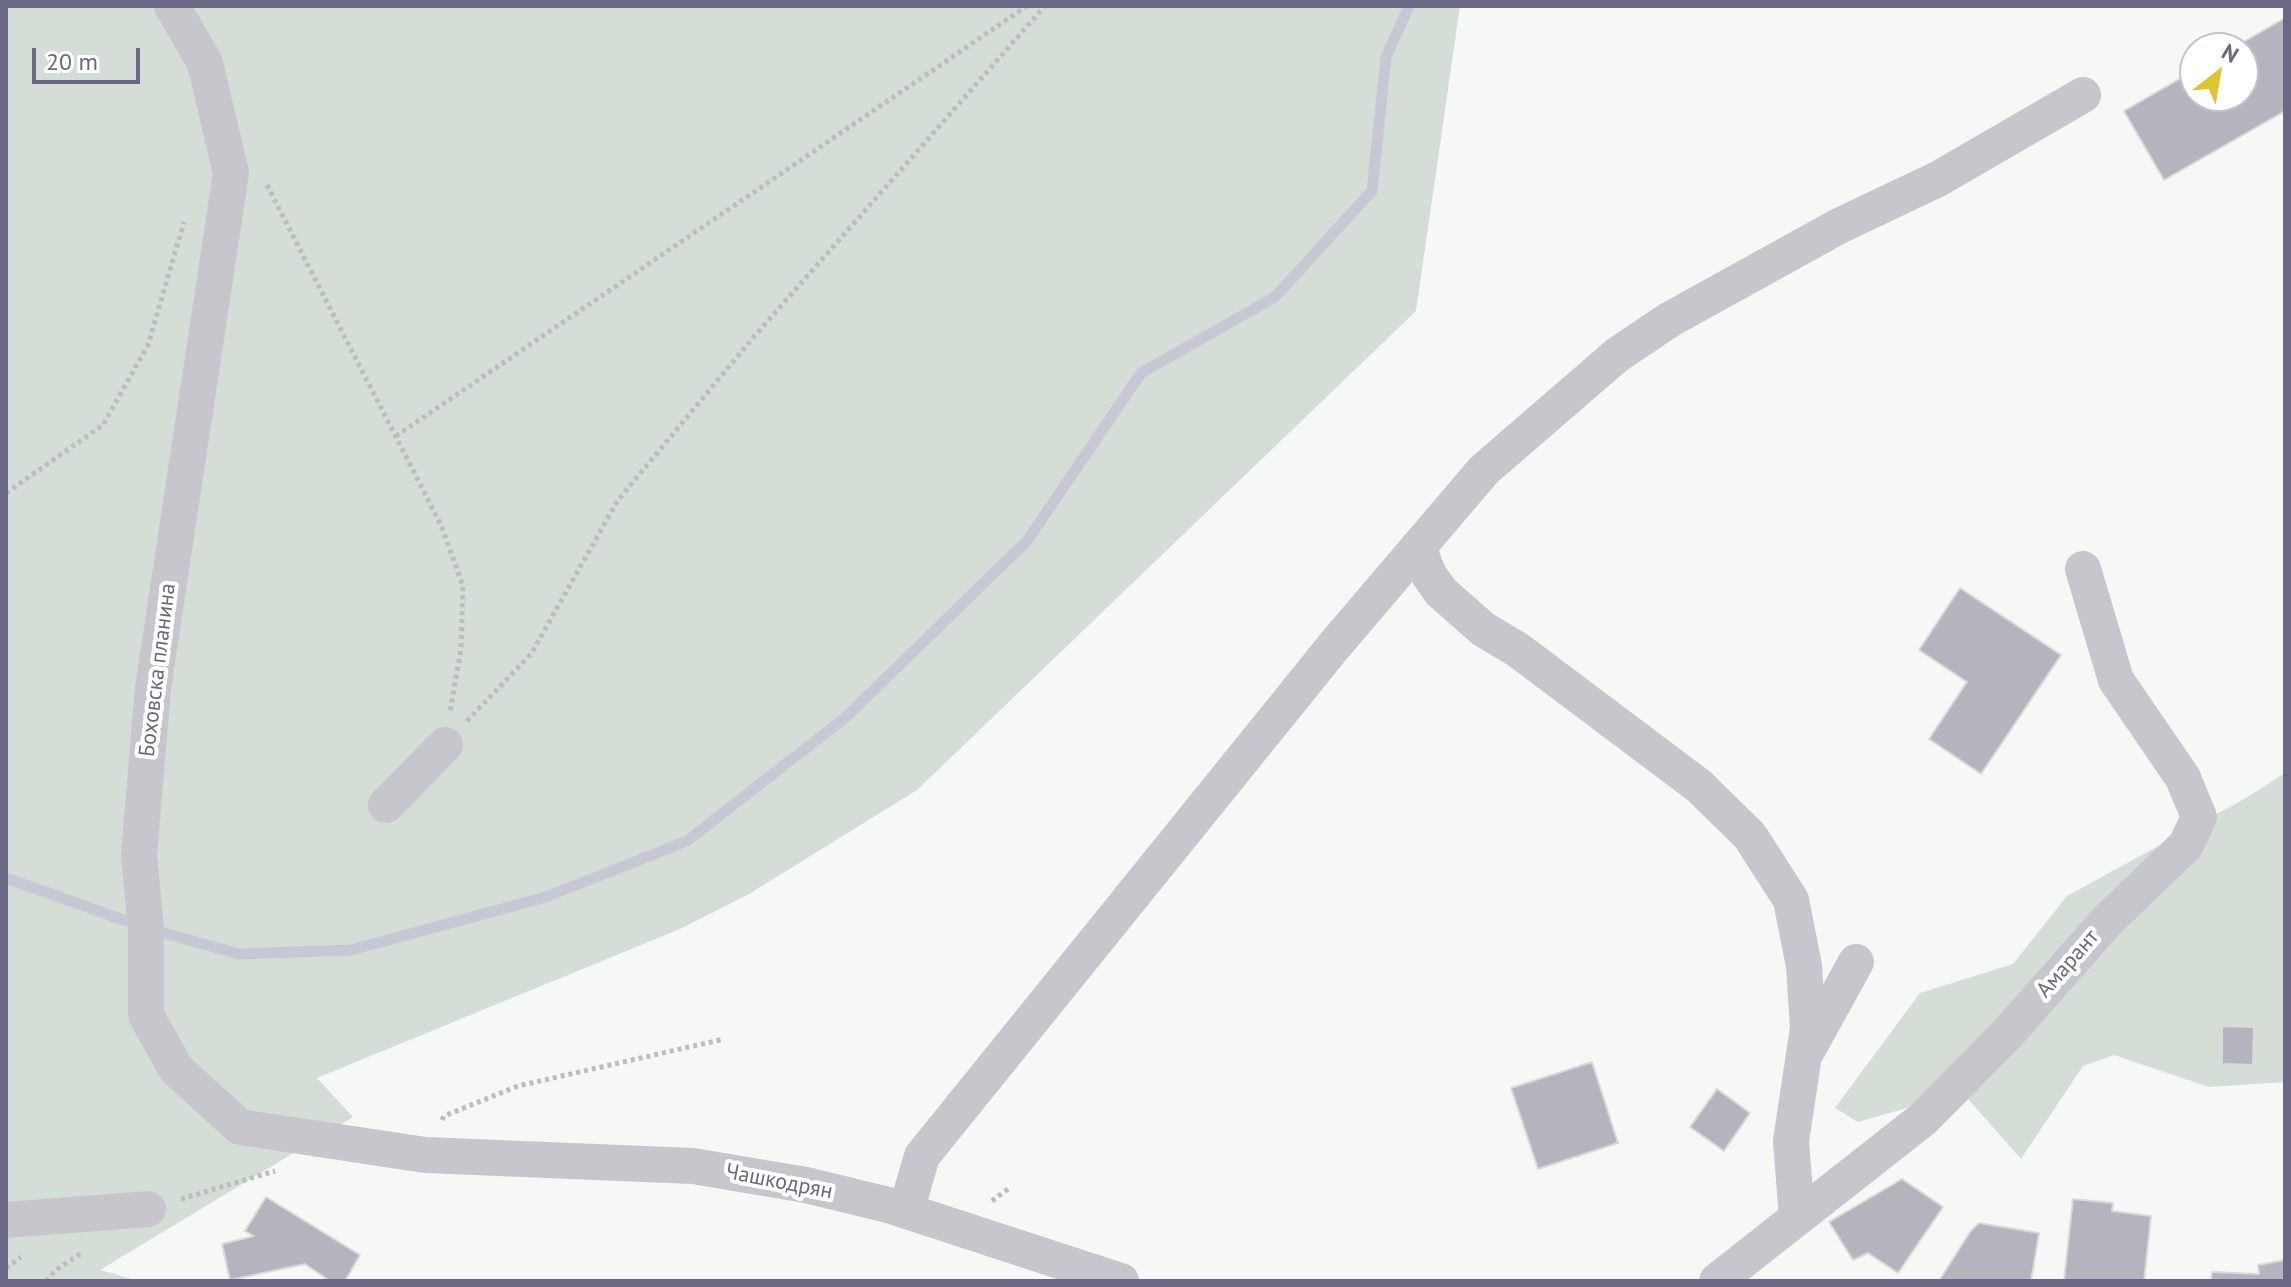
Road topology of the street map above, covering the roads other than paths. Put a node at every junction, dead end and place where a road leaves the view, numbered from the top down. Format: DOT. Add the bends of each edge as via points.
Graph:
graph roads {
  1 [pos="172,6"];
  2 [pos="2083,95"];
  3 [pos="1418,547"];
  4 [pos="2083,569"];
  5 [pos="445,745"];
  6 [pos="386,805"];
  7 [pos="1856,962"];
  8 [pos="1805,1054"];
  9 [pos="425,1155"];
  10 [pos="148,1209"];
  11 [pos="906,1211"];
  12 [pos="1797,1218"];
  13 [pos="6,1220"];
  14 [pos="1121,1281"];
  15 [pos="1717,1281"];
  1 -- 9 [label="street, Боховска планина" via="205,63 231,173 153,688 139,855 146,1015 176,1069 240,1127"];
  2 -- 3 [label="street" via="1643,337 1484,470"];
  3 -- 8 [label="street" via="1441,592 1483,629 1699,786 1750,836 1791,900 1804,966"];
  3 -- 11 [label="street" via="922,1156"];
  4 -- 12 [label="street, Амарант" via="2116,680 2183,778 2199,817 2186,845 2106,922 1923,1119"];
  5 -- 6 [label="street"];
  7 -- 8 [label="street"];
  8 -- 12 [label="street" via="1791,1141"];
  9 -- 11 [label="street, Чашкодрян" via="693,1166 806,1185"];
  10 -- 13 [label="street"];
  11 -- 14 [label="street, Чашкодрян"];
  12 -- 15 [label="street, Амарант"];
}
